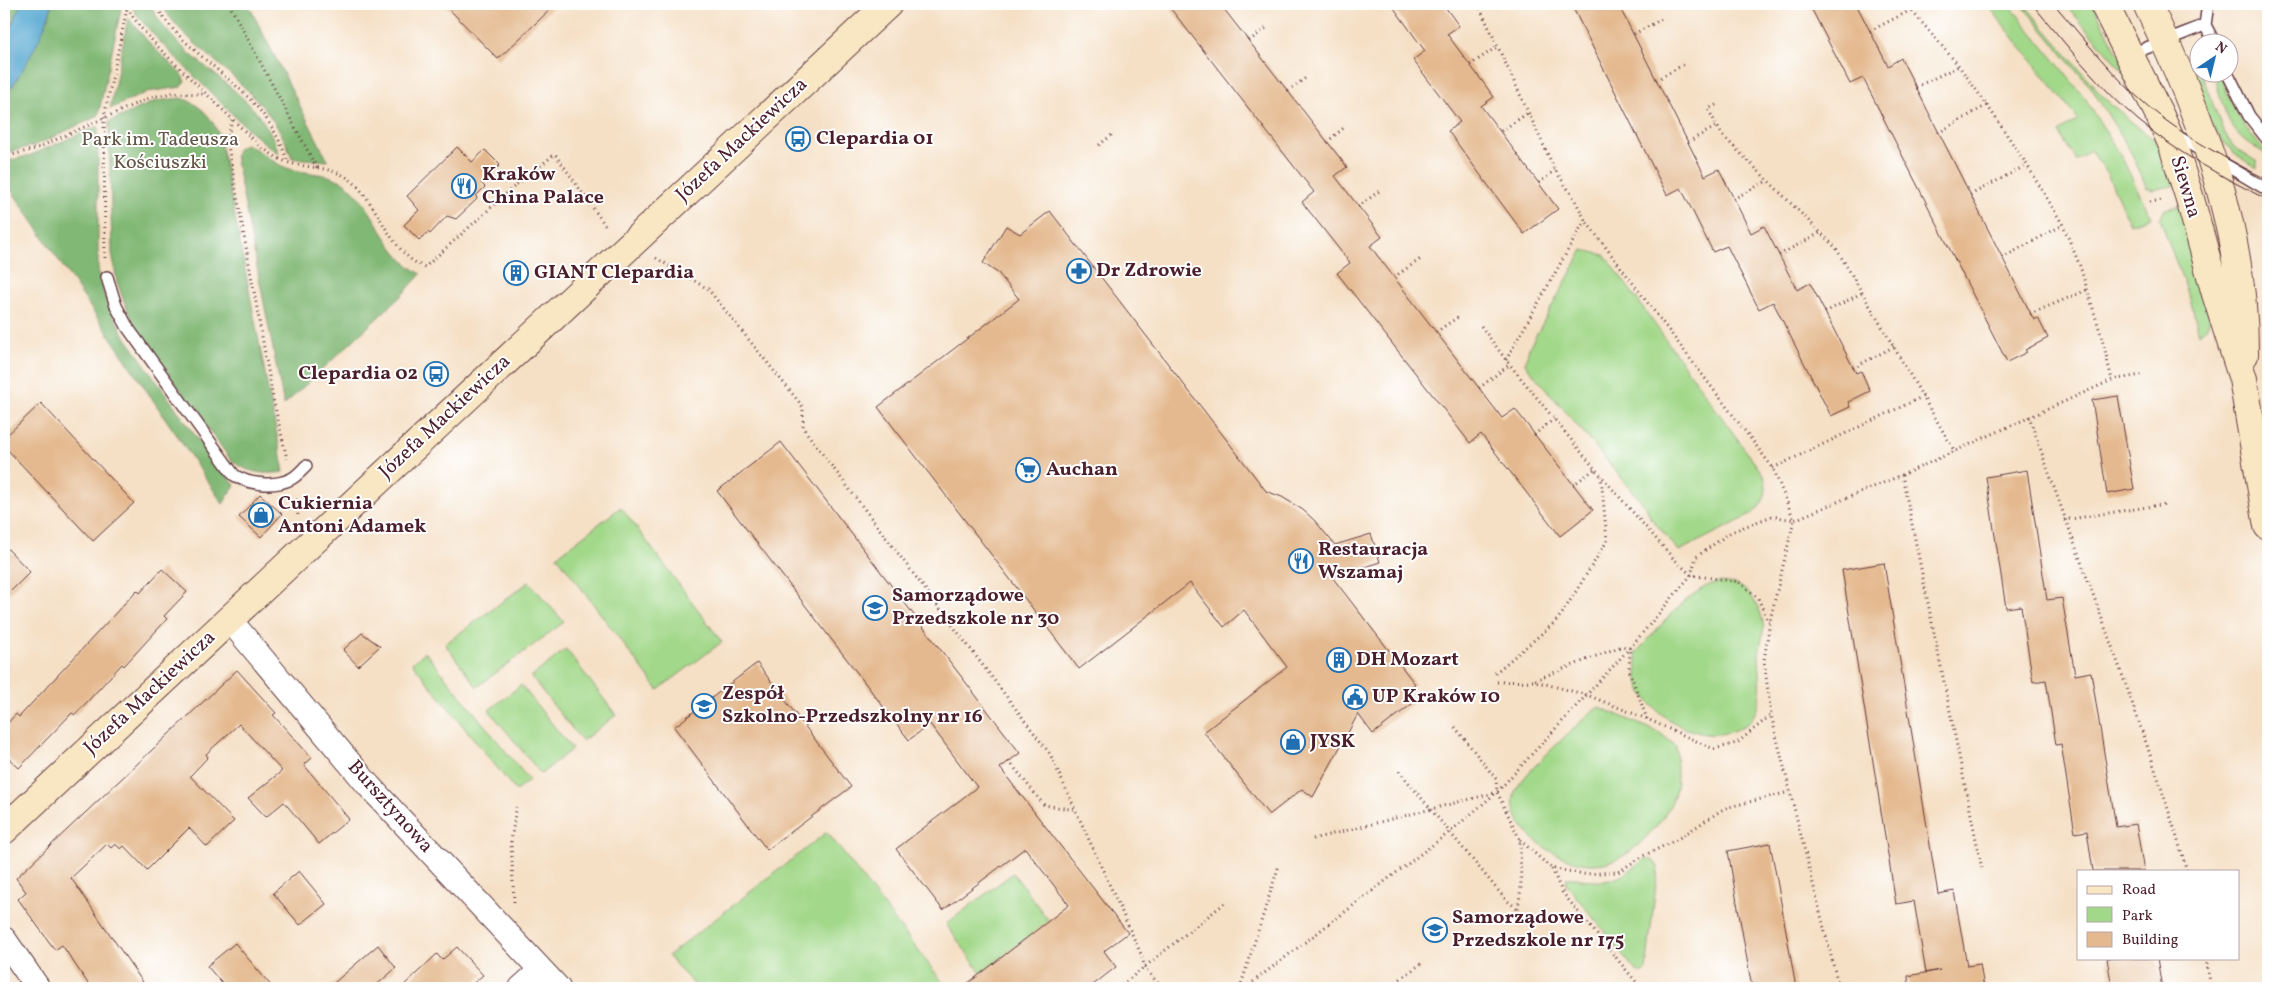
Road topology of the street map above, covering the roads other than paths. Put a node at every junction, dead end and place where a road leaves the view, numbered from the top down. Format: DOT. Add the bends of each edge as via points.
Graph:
graph roads {
  1 [pos="888,4"];
  2 [pos="2104,4"];
  3 [pos="2147,4"];
  4 [pos="2208,4"];
  5 [pos="2206,25"];
  6 [pos="2209,32"];
  7 [pos="2165,40"];
  8 [pos="2131,54"];
  9 [pos="2232,82"];
  10 [pos="2166,129"];
  11 [pos="2268,140"];
  12 [pos="2211,158"];
  13 [pos="2268,190"];
  14 [pos="107,277"];
  15 [pos="2244,379"];
  16 [pos="306,466"];
  17 [pos="2268,526"];
  18 [pos="229,619"];
  19 [pos="4,830"];
  20 [pos="4,939"];
  21 [pos="540,970"];
  22 [pos="38,988"];
  23 [pos="521,988"];
  24 [pos="558,988"];
  1 -- 18 [label="street, Józefa Mackiewicza"];
  2 -- 8 [label="street, Siewna"];
  3 -- 7 [label="street, Siewna"];
  4 -- 5 [label="lane"];
  5 -- 6 [label="lane"];
  5 -- 7 [label="lane"];
  7 -- 8 [label="lane"];
  7 -- 12 [label="street, Siewna"];
  8 -- 10 [label="street, Siewna"];
  9 -- 11 [label="lane" via="2249,116"];
  10 -- 12 [label="lane"];
  10 -- 15 [label="street, Siewna"];
  12 -- 13 [label="lane"];
  12 -- 15 [label="street, Siewna" via="2236,257 2244,327"];
  14 -- 16 [label="lane" via="116,306 128,328 234,474 248,482 280,482 292,478"];
  15 -- 17 [label="street, Siewna"];
  18 -- 19 [label="street, Józefa Mackiewicza"];
  18 -- 21 [label="street, Bursztynowa" via="369,786"];
  20 -- 22 [label="street"];
  21 -- 23 [label="street"];
  21 -- 24 [label="street, Bursztynowa"];
}
